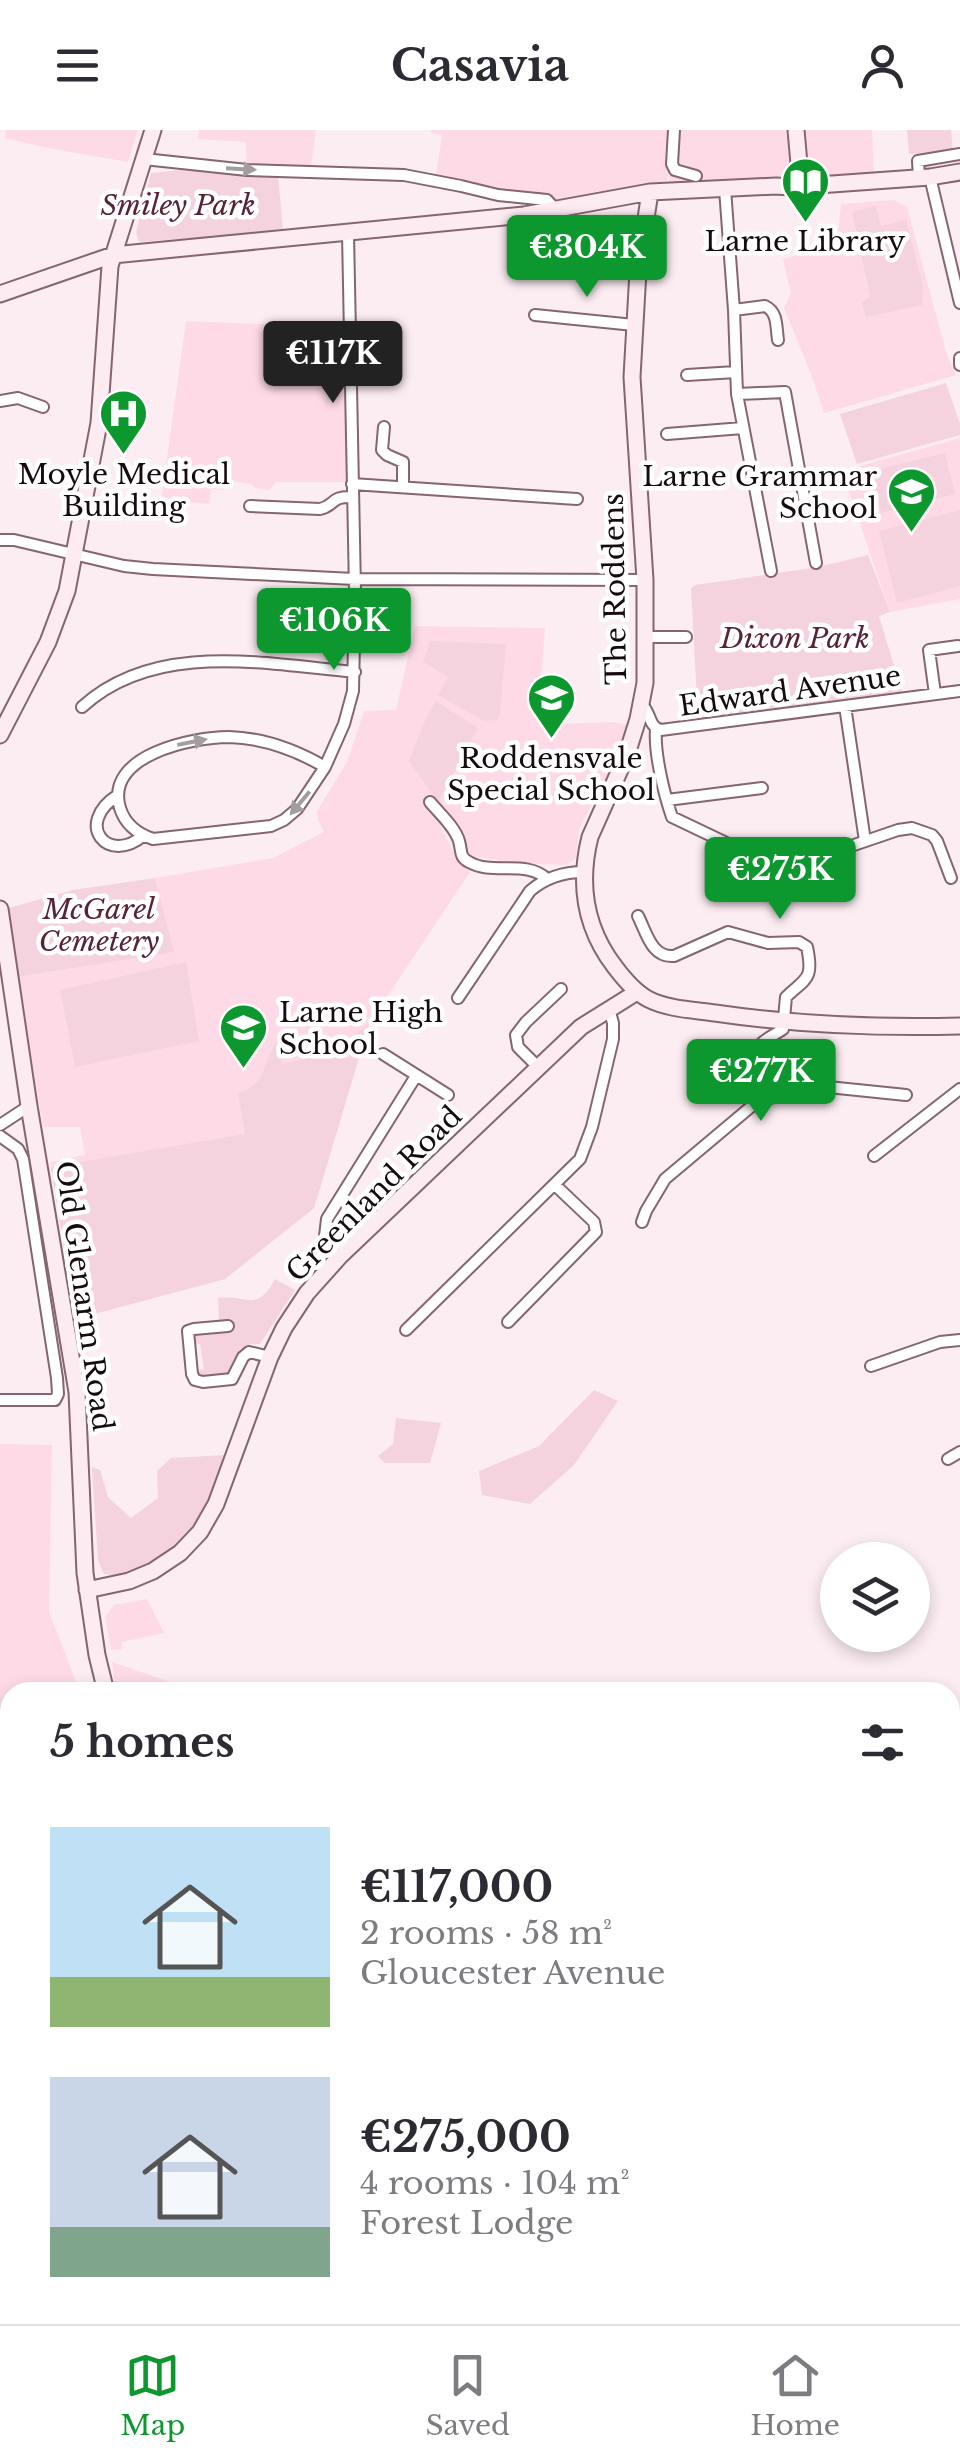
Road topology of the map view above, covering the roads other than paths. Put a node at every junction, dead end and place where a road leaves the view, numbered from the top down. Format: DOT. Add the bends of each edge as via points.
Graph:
graph roads {
  1 [pos="153,130"];
  2 [pos="674,130"];
  3 [pos="796,130"];
  4 [pos="960,154"];
  5 [pos="144,159"];
  6 [pos="800,169"];
  7 [pos="960,172"];
  8 [pos="696,176"];
  9 [pos="924,177"];
  10 [pos="776,186"];
  11 [pos="801,186"];
  12 [pos="725,189"];
  13 [pos="650,192"];
  14 [pos="556,210"];
  15 [pos="124,224"];
  16 [pos="348,233"];
  17 [pos="139,253"];
  18 [pos="113,255"];
  19 [pos="0,294"];
  20 [pos="960,303"];
  21 [pos="734,310"];
  22 [pos="535,314"];
  23 [pos="634,325"];
  24 [pos="778,340"];
  25 [pos="736,372"];
  26 [pos="687,375"];
  27 [pos="737,394"];
  28 [pos="0,400"];
  29 [pos="43,407"];
  30 [pos="384,427"];
  31 [pos="743,428"];
  32 [pos="668,434"];
  33 [pos="403,486"];
  34 [pos="352,490"];
  35 [pos="578,499"];
  36 [pos="250,506"];
  37 [pos="0,540"];
  38 [pos="76,554"];
  39 [pos="816,563"];
  40 [pos="771,572"];
  41 [pos="354,579"];
  42 [pos="644,580"];
  43 [pos="644,636"];
  44 [pos="686,637"];
  45 [pos="958,646"];
  46 [pos="354,672"];
  47 [pos="960,691"];
  48 [pos="935,694"];
  49 [pos="641,704"];
  50 [pos="844,706"];
  51 [pos="82,707"];
  52 [pos="656,729"];
  53 [pos="0,735"];
  54 [pos="325,767"];
  55 [pos="762,788"];
  56 [pos="118,795"];
  57 [pos="668,800"];
  58 [pos="430,802"];
  59 [pos="144,835"];
  60 [pos="864,842"];
  61 [pos="816,858"];
  62 [pos="584,872"];
  63 [pos="756,878"];
  64 [pos="951,878"];
  65 [pos="548,879"];
  66 [pos="0,909"];
  67 [pos="638,916"];
  68 [pos="561,989"];
  69 [pos="637,992"];
  70 [pos="458,998"];
  71 [pos="608,1009"];
  72 [pos="783,1022"];
  73 [pos="960,1026"];
  74 [pos="383,1054"];
  75 [pos="538,1067"];
  76 [pos="416,1076"];
  77 [pos="960,1089"];
  78 [pos="448,1095"];
  79 [pos="906,1095"];
  80 [pos="758,1100"];
  81 [pos="30,1106"];
  82 [pos="0,1125"];
  83 [pos="0,1136"];
  84 [pos="874,1156"];
  85 [pos="555,1185"];
  86 [pos="642,1222"];
  87 [pos="341,1255"];
  88 [pos="508,1322"];
  89 [pos="228,1326"];
  90 [pos="406,1330"];
  91 [pos="960,1340"];
  92 [pos="270,1357"];
  93 [pos="871,1366"];
  94 [pos="0,1400"];
  95 [pos="960,1452"];
  96 [pos="948,1459"];
  97 [pos="87,1590"];
  98 [pos="104,1682"];
  1 -- 5 [label="street"];
  2 -- 8 [label="street" via="672,164"];
  3 -- 6 [label="street"];
  4 -- 9 [label="street" via="918,162"];
  5 -- 14 [label="street, one-way" via="404,175 547,200"];
  5 -- 15 [label="street"];
  6 -- 10 [label="street"];
  6 -- 11 [label="street"];
  7 -- 9 [label="street"];
  9 -- 11 [label="street"];
  9 -- 20 [label="street"];
  10 -- 11 [label="street"];
  10 -- 12 [label="street"];
  12 -- 13 [label="street"];
  12 -- 21 [label="street"];
  13 -- 14 [label="street"];
  13 -- 23 [label="street, The Roddens"];
  14 -- 16 [label="street"];
  15 -- 17 [label="street"];
  15 -- 18 [label="street"];
  16 -- 17 [label="street"];
  16 -- 34 [label="street"];
  17 -- 18 [label="street"];
  18 -- 19 [label="street"];
  18 -- 38 [label="street" via="99,423"];
  21 -- 24 [label="street" via="769,308"];
  21 -- 25 [label="street"];
  22 -- 23 [label="street"];
  23 -- 42 [label="street, The Roddens" via="632,406"];
  25 -- 26 [label="street"];
  25 -- 27 [label="street"];
  27 -- 31 [label="street"];
  27 -- 39 [label="street" via="785,392"];
  28 -- 29 [label="street" via="21,398"];
  30 -- 33 [label="street" via="382,450 403,464"];
  31 -- 32 [label="street"];
  31 -- 40 [label="street"];
  33 -- 34 [label="street"];
  33 -- 35 [label="street"];
  34 -- 36 [label="street" via="320,509"];
  34 -- 41 [label="street"];
  37 -- 38 [label="street"];
  38 -- 41 [label="street" via="142,568"];
  38 -- 53 [label="street" via="58,617"];
  41 -- 42 [label="street"];
  41 -- 46 [label="street"];
  42 -- 43 [label="street, The Roddens"];
  43 -- 44 [label="street"];
  43 -- 49 [label="street, The Roddens"];
  45 -- 48 [label="street" via="929,650"];
  46 -- 51 [label="street" via="238,660 192,663 133,676"];
  46 -- 54 [label="street" via="350,704"];
  47 -- 48 [label="street, Edward Avenue"];
  48 -- 50 [label="street, Edward Avenue"];
  49 -- 52 [label="street, Edward Avenue"];
  49 -- 62 [label="street, The Roddens" via="628,754 590,837"];
  50 -- 52 [label="street, Edward Avenue"];
  50 -- 60 [label="street"];
  52 -- 57 [label="street"];
  56 -- 54 [label="street, one-way" via="126,773 142,760 206,739 270,743"];
  54 -- 59 [label="street, one-way" via="282,822 162,839"];
  55 -- 57 [label="street"];
  56 -- 59 [label="street" via="125,819"];
  56 -- 59 [label="street" via="97,817 100,837 115,846"];
  57 -- 63 [label="street" via="672,817 739,848"];
  58 -- 65 [label="street" via="457,836 467,862 535,870"];
  60 -- 61 [label="street"];
  60 -- 64 [label="street" via="906,828 922,830 937,841"];
  62 -- 65 [label="street"];
  62 -- 69 [label="street, The Roddens" via="597,940"];
  65 -- 70 [label="street" via="528,894"];
  66 -- 81 [label="street, Old Glenarm Road"];
  67 -- 72 [label="street" via="666,956 728,932 804,944 808,976 786,997"];
  68 -- 75 [label="street" via="517,1034 518,1047"];
  69 -- 71 [label="street, Greenland Road"];
  69 -- 72 [label="street" via="665,1005"];
  71 -- 75 [label="street, Greenland Road"];
  71 -- 85 [label="street" via="613,1039 592,1127 580,1159"];
  72 -- 73 [label="street"];
  72 -- 80 [label="street" via="753,1054"];
  74 -- 76 [label="street"];
  75 -- 87 [label="street, Greenland Road"];
  76 -- 78 [label="street"];
  76 -- 87 [label="street" via="327,1219 325,1234"];
  77 -- 84 [label="street"];
  79 -- 80 [label="street" via="828,1087"];
  80 -- 86 [label="street" via="665,1179"];
  81 -- 82 [label="street"];
  81 -- 97 [label="street, Old Glenarm Road" via="77,1392"];
  83 -- 94 [label="street" via="23,1159 58,1394 46,1402"];
  85 -- 88 [label="street" via="594,1222 596,1232"];
  85 -- 90 [label="street"];
  87 -- 92 [label="street, Greenland Road" via="296,1308"];
  89 -- 92 [label="street" via="189,1330 194,1380 233,1379 249,1352"];
  91 -- 93 [label="street"];
  92 -- 97 [label="street, Greenland Road" via="200,1532 153,1572"];
  95 -- 96 [label="street"];
  97 -- 98 [label="street, Old Glenarm Road"];
}
